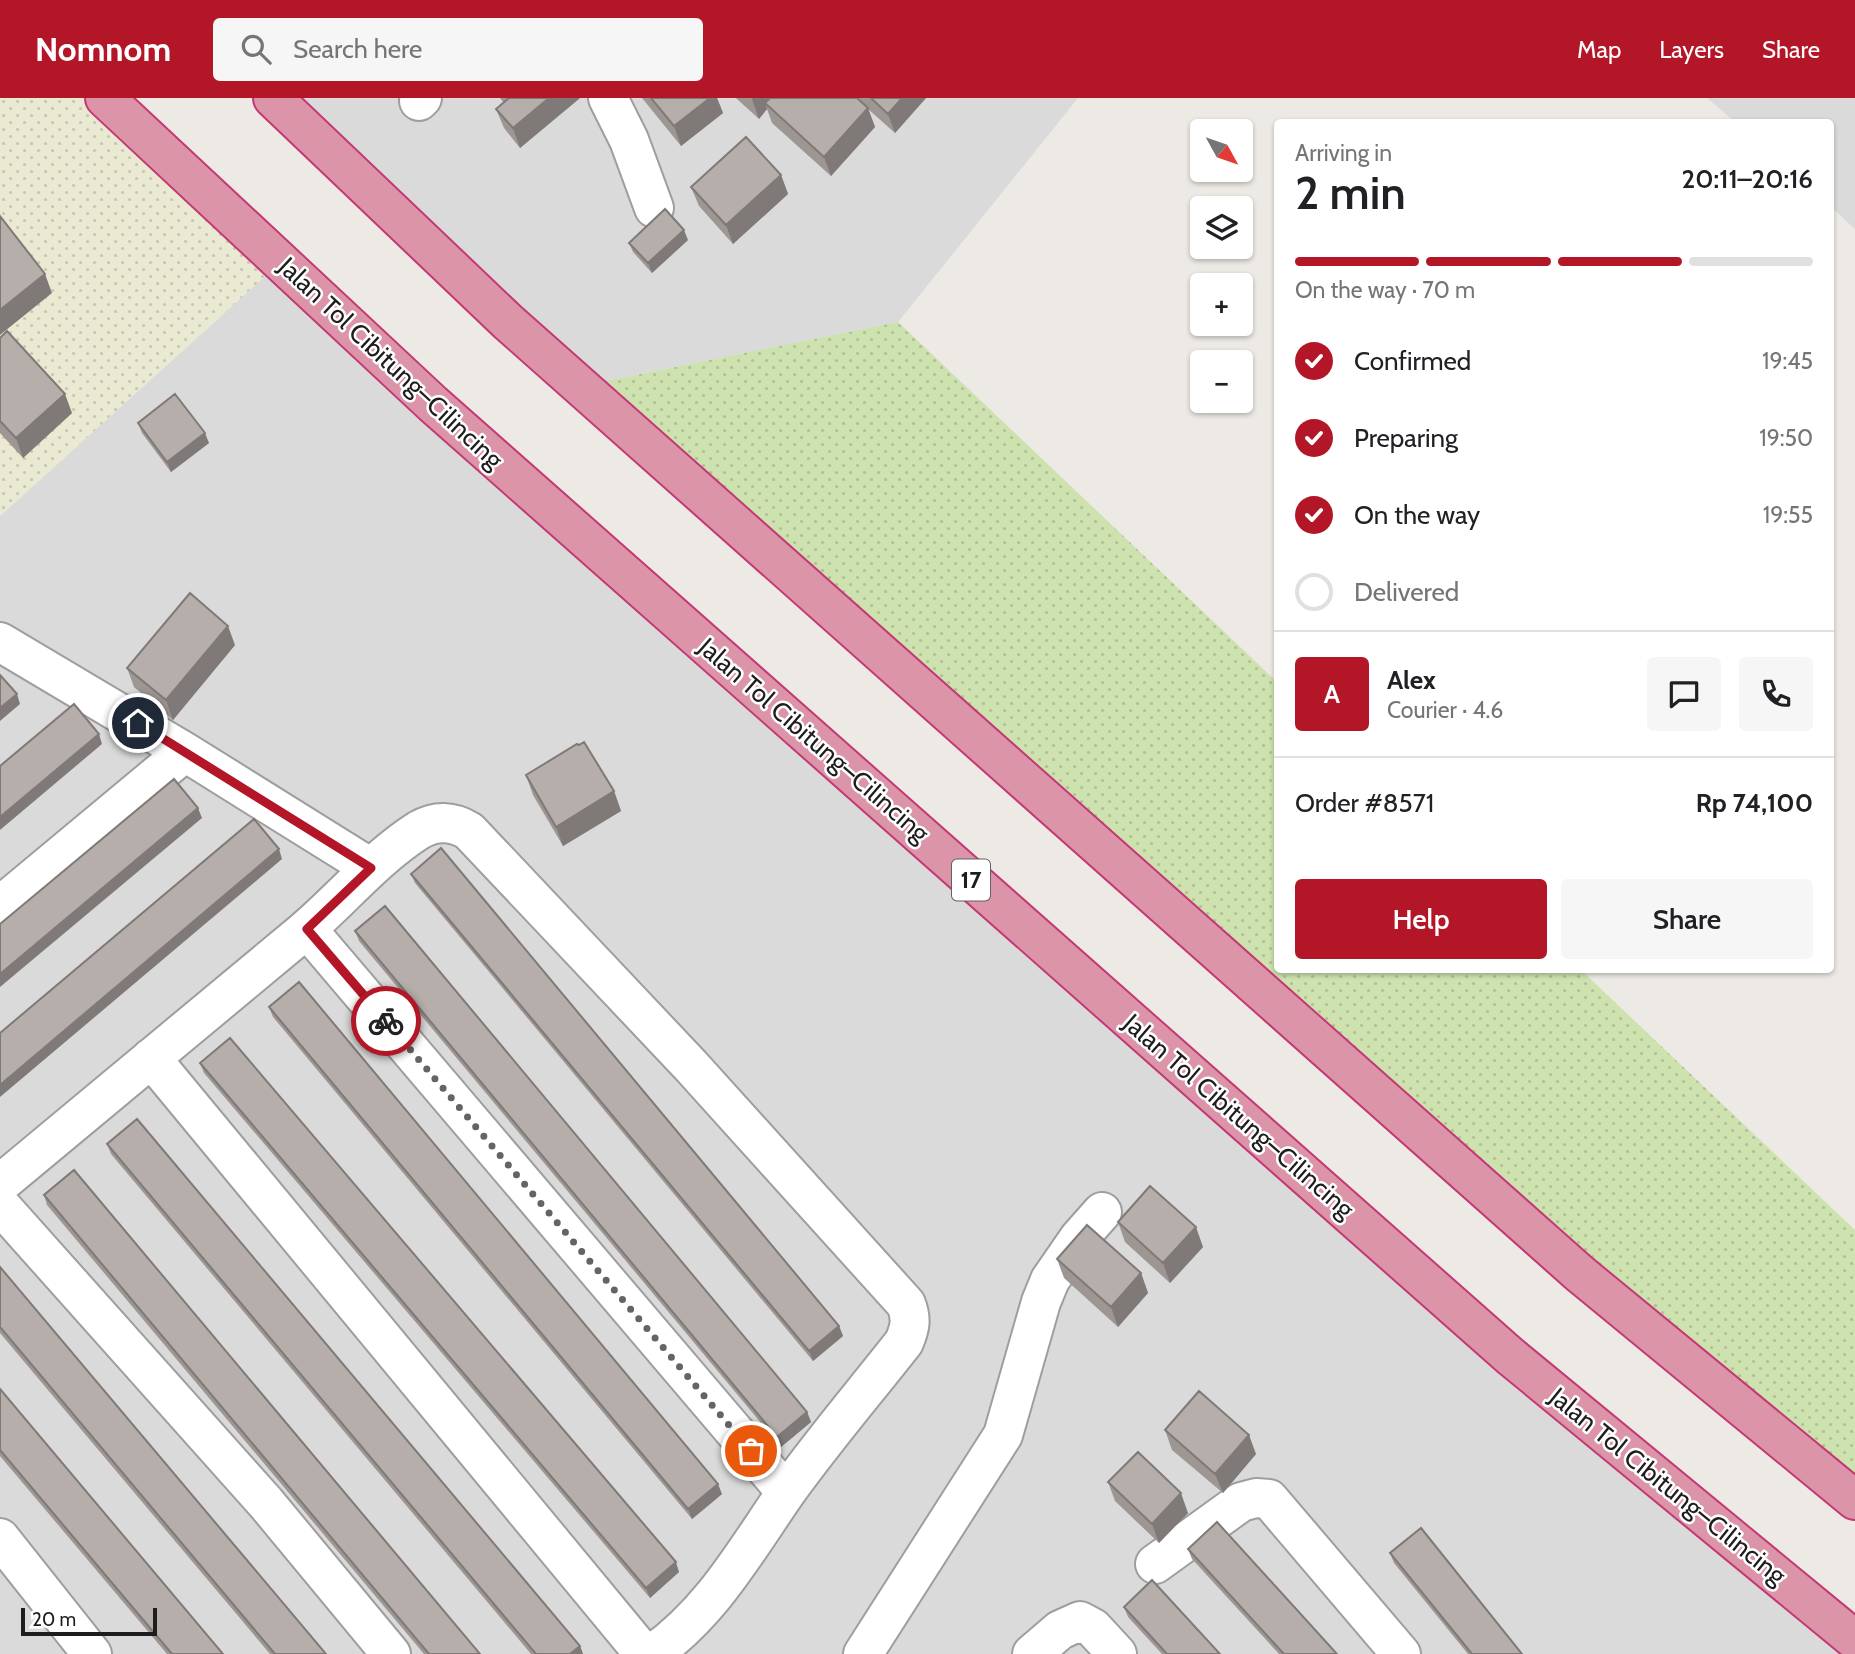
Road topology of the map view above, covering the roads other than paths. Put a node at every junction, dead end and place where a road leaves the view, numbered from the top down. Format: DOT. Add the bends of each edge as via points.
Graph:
graph roads {
  1 [pos="105,98"];
  2 [pos="273,98"];
  3 [pos="608,98"];
  4 [pos="654,208"];
  5 [pos="0,642"];
  6 [pos="185,752"];
  7 [pos="371,868"];
  8 [pos="0,906"];
  9 [pos="307,929"];
  10 [pos="151,1058"];
  11 [pos="0,1184"];
  12 [pos="0,1205"];
  13 [pos="1101,1212"];
  14 [pos="786,1492"];
  15 [pos="1855,1500"];
  16 [pos="0,1538"];
  17 [pos="1155,1564"];
  18 [pos="1855,1640"];
  19 [pos="92,1654"];
  20 [pos="391,1654"];
  21 [pos="644,1654"];
  22 [pos="652,1654"];
  23 [pos="863,1654"];
  24 [pos="1032,1654"];
  25 [pos="1117,1654"];
  26 [pos="1401,1654"];
  1 -- 18 [label="highway, Jalan Tol Cibitung–Cilincing / 17" via="433,404 1470,1320"];
  2 -- 15 [label="highway" via="508,322 1579,1273"];
  3 -- 4 [label="street"];
  5 -- 6 [label="street"];
  6 -- 7 [label="street"];
  6 -- 8 [label="street"];
  7 -- 9 [label="street"];
  7 -- 14 [label="street" via="421,829 441,822 457,823 469,831 691,1066 906,1304 911,1320 904,1342"];
  9 -- 10 [label="street"];
  9 -- 14 [label="street"];
  10 -- 11 [label="street"];
  10 -- 21 [label="street"];
  12 -- 20 [label="street" via="266,1503"];
  13 -- 23 [label="street" via="1050,1280 1003,1435"];
  14 -- 22 [label="street" via="721,1589"];
  16 -- 19 [label="street"];
  17 -- 26 [label="street" via="1241,1502 1269,1499"];
  24 -- 25 [label="street" via="1060,1630 1080,1621"];
}
